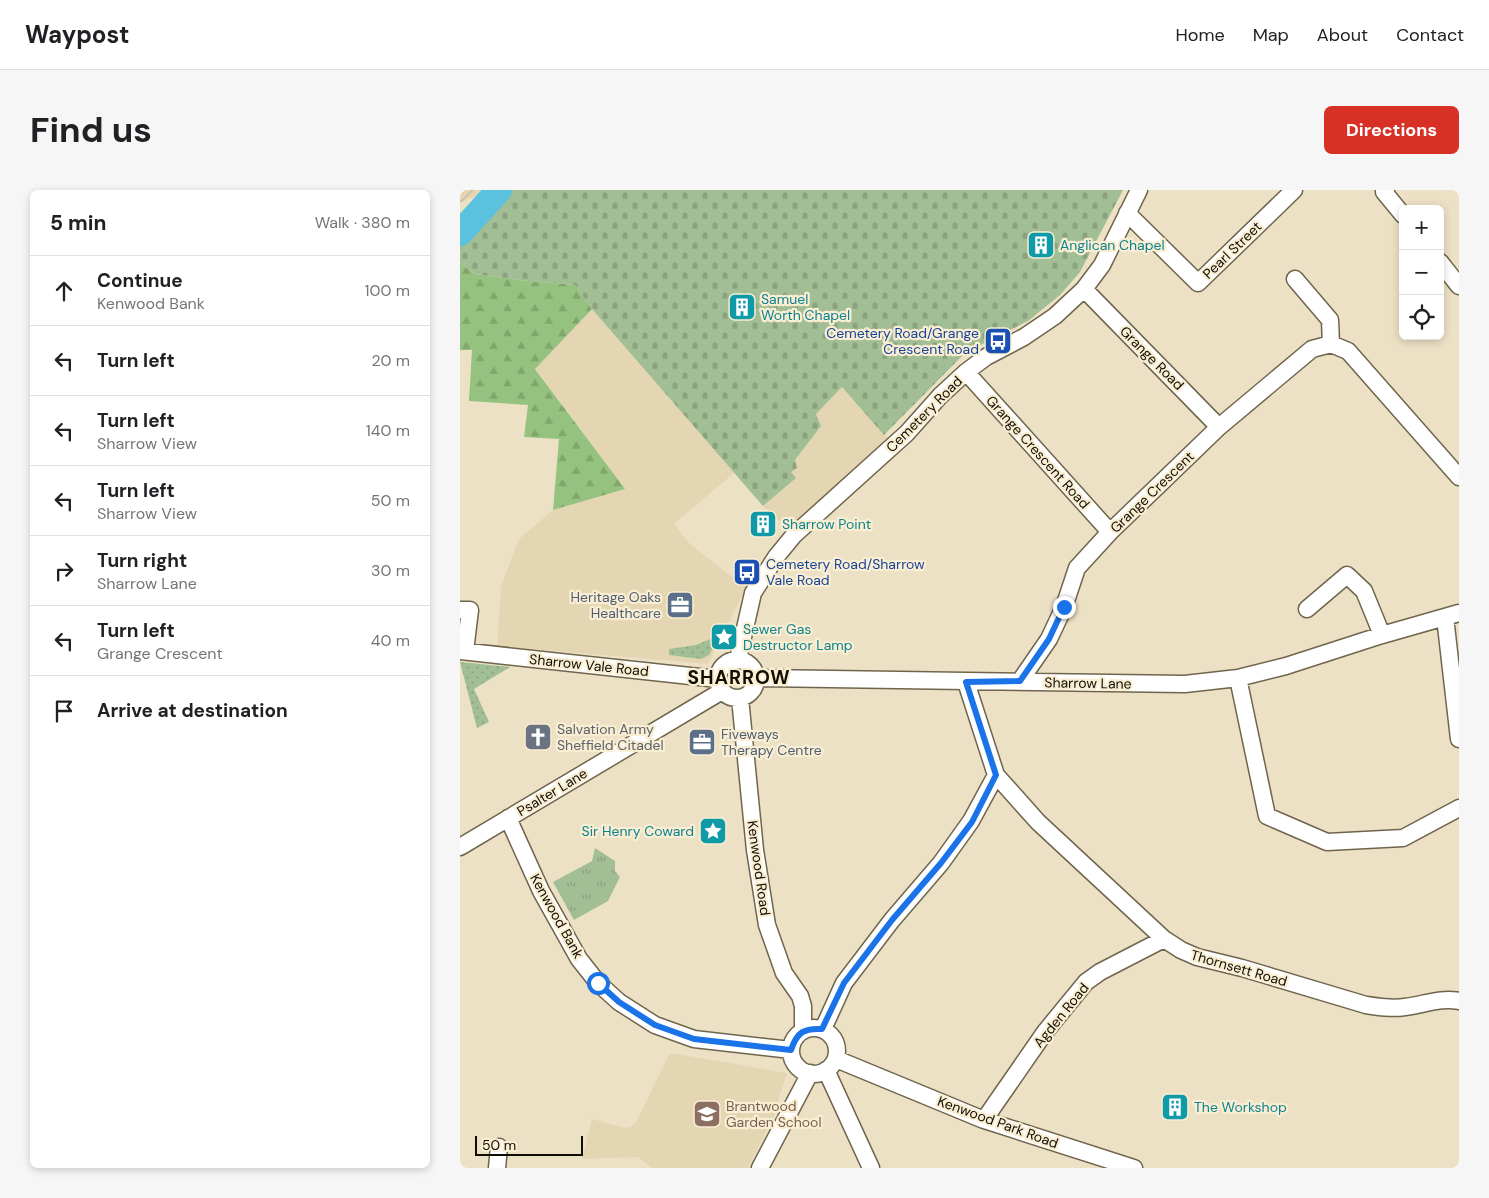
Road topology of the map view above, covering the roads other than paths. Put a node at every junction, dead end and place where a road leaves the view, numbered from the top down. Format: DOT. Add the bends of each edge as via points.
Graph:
graph roads {
  1 [pos="1139,190"];
  2 [pos="1294,190"];
  3 [pos="1385,191"];
  4 [pos="1399,210"];
  5 [pos="1127,213"];
  6 [pos="1444,267"];
  7 [pos="1295,279"];
  8 [pos="1459,286"];
  9 [pos="1084,289"];
  10 [pos="1331,344"];
  11 [pos="966,372"];
  12 [pos="1220,427"];
  13 [pos="1459,478"];
  14 [pos="1110,532"];
  15 [pos="460,610"];
  16 [pos="1307,610"];
  17 [pos="1452,615"];
  18 [pos="1382,634"];
  19 [pos="462,651"];
  20 [pos="738,660"];
  21 [pos="757,678"];
  22 [pos="1238,678"];
  23 [pos="1020,681"];
  24 [pos="966,682"];
  25 [pos="720,685"];
  26 [pos="740,698"];
  27 [pos="1459,739"];
  28 [pos="996,775"];
  29 [pos="1459,808"];
  30 [pos="508,818"];
  31 [pos="460,847"];
  32 [pos="1164,938"];
  33 [pos="1459,1001"];
  34 [pos="822,1029"];
  35 [pos="803,1031"];
  36 [pos="791,1050"];
  37 [pos="831,1065"];
  38 [pos="810,1074"];
  39 [pos="984,1120"];
  40 [pos="499,1147"];
  41 [pos="496,1168"];
  42 [pos="760,1168"];
  43 [pos="871,1168"];
  44 [pos="1134,1168"];
  1 -- 5 [label="street, Cemetery Road"];
  2 -- 5 [label="street, Pearl Street" via="1198,283"];
  3 -- 4 [label="street"];
  5 -- 9 [label="street, Cemetery Road" via="1102,264"];
  6 -- 8 [label="street"];
  7 -- 10 [label="street" via="1330,320"];
  9 -- 11 [label="street, Cemetery Road" via="1054,316"];
  9 -- 12 [label="street, Grange Road"];
  10 -- 12 [label="street, Grange Crescent" via="1312,349"];
  10 -- 13 [label="street" via="1348,351"];
  11 -- 14 [label="street, Grange Crescent Road"];
  11 -- 20 [label="street, Cemetery Road" via="907,433 794,535 776,557 753,594"];
  12 -- 14 [label="street, Grange Crescent"];
  14 -- 23 [label="street, Grange Crescent" via="1077,568 1049,639"];
  15 -- 19 [label="street" via="470,610"];
  16 -- 18 [label="street" via="1347,575 1364,591"];
  17 -- 18 [label="street, Sharrow Lane"];
  17 -- 27 [label="street"];
  18 -- 22 [label="street, Sharrow Lane" via="1286,666"];
  19 -- 25 [label="street, Sharrow Vale Road"];
  20 -- 21 [label="street" via="751,665"];
  20 -- 25 [label="street" via="722,667"];
  21 -- 24 [label="street, Sharrow Lane"];
  21 -- 26 [label="street" via="752,692"];
  22 -- 23 [label="street, Sharrow Lane" via="1185,684"];
  22 -- 29 [label="street" via="1267,816 1327,842 1403,838"];
  23 -- 24 [label="street, Sharrow Lane"];
  24 -- 28 [label="street"];
  25 -- 26 [label="street" via="727,696"];
  25 -- 30 [label="street, Psalter Lane"];
  26 -- 35 [label="street, Kenwood Road" via="755,850 767,925 784,973 800,996"];
  28 -- 32 [label="street, Thornsett Road" via="1038,822"];
  28 -- 34 [label="street" via="972,822 844,983"];
  30 -- 31 [label="street, Psalter Lane"];
  30 -- 36 [label="street, Kenwood Bank" via="541,891 579,959 619,1002 655,1025 694,1039"];
  32 -- 33 [label="street, Thornsett Road" via="1197,957 1366,1005 1404,1008 1451,999"];
  32 -- 39 [label="street, Agden Road" via="1086,982 1045,1032"];
  34 -- 35 [label="street"];
  34 -- 37 [label="street" via="836,1044"];
  35 -- 36 [label="street"];
  36 -- 38 [label="street" via="796,1066"];
  37 -- 38 [label="street" via="819,1073"];
  37 -- 39 [label="street, Kenwood Park Road"];
  37 -- 43 [label="street"];
  38 -- 42 [label="street"];
  39 -- 44 [label="street, Kenwood Park Road"];
  40 -- 41 [label="street"];
}
